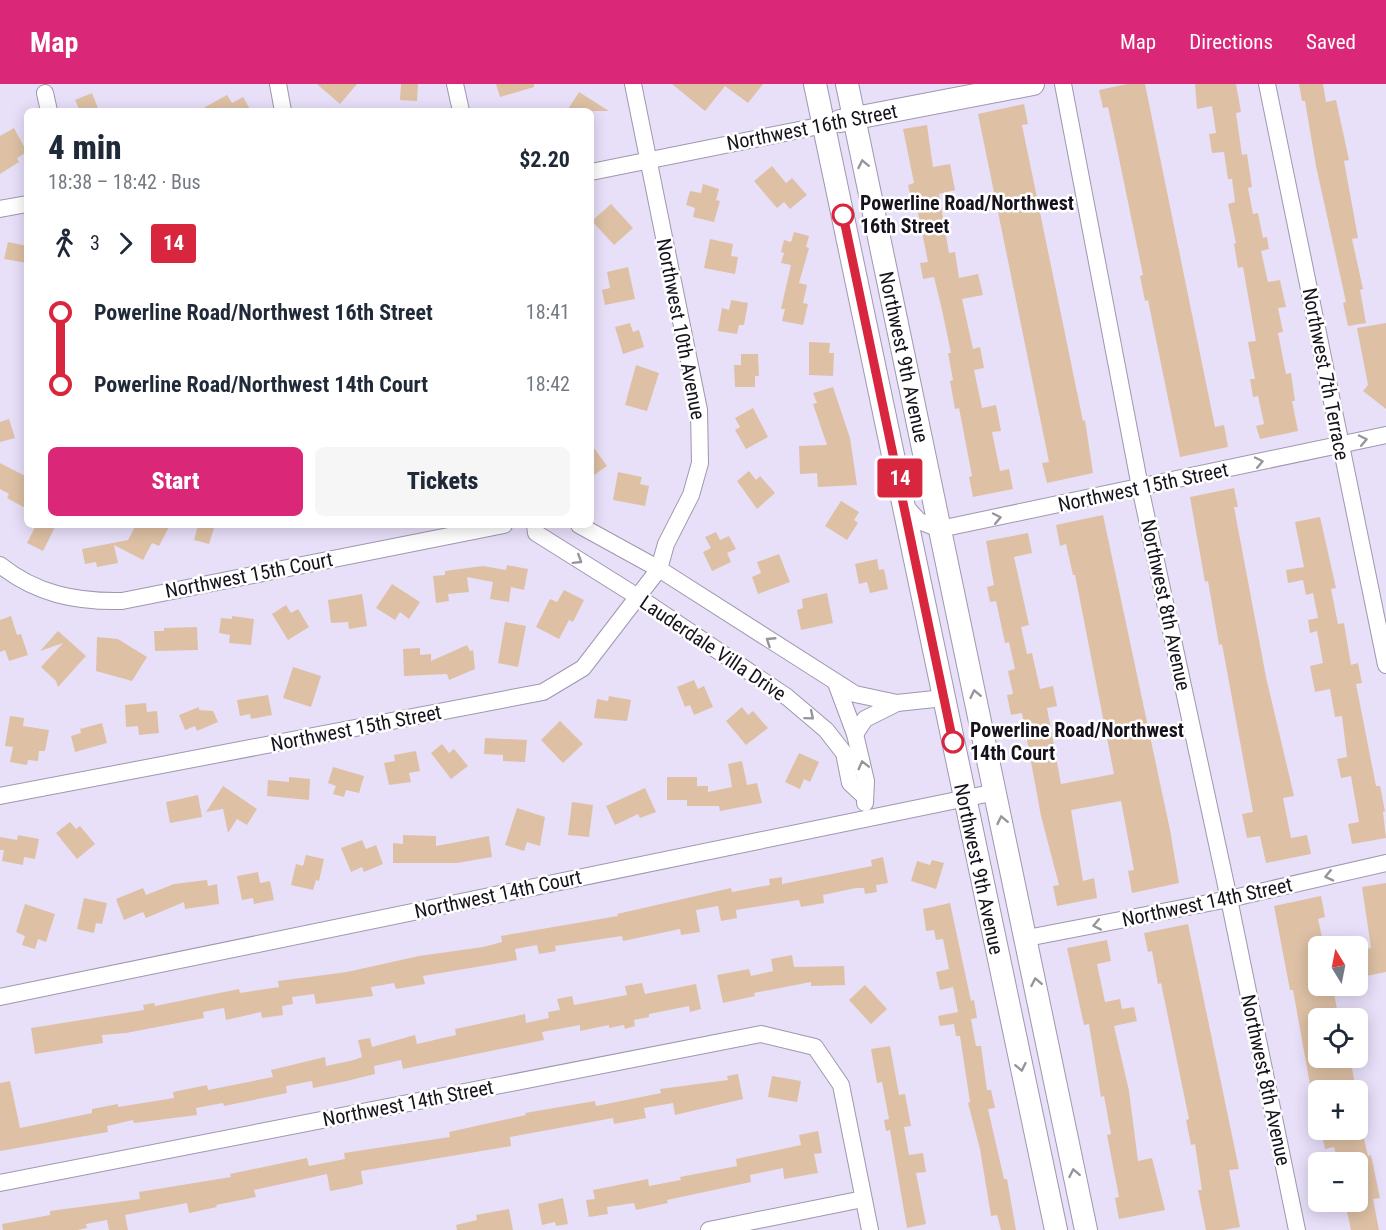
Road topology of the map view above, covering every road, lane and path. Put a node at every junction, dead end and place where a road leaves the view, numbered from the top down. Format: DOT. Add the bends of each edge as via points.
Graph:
graph roads {
  1 [pos="278,84"];
  2 [pos="456,84"];
  3 [pos="633,84"];
  4 [pos="815,84"];
  5 [pos="847,84"];
  6 [pos="1033,84"];
  7 [pos="1063,84"];
  8 [pos="1267,84"];
  9 [pos="45,93"];
  10 [pos="48,108"];
  11 [pos="282,108"];
  12 [pos="460,108"];
  13 [pos="854,119"];
  14 [pos="824,124"];
  15 [pos="648,160"];
  16 [pos="594,171"];
  17 [pos="24,205"];
  18 [pos="0,209"];
  19 [pos="1386,435"];
  20 [pos="1340,445"];
  21 [pos="1140,487"];
  22 [pos="906,507"];
  23 [pos="489,528"];
  24 [pos="536,528"];
  25 [pos="584,528"];
  26 [pos="940,529"];
  27 [pos="0,565"];
  28 [pos="659,569"];
  29 [pos="638,597"];
  30 [pos="1386,665"];
  31 [pos="836,684"];
  32 [pos="944,698"];
  33 [pos="897,703"];
  34 [pos="855,734"];
  35 [pos="996,792"];
  36 [pos="0,796"];
  37 [pos="864,796"];
  38 [pos="964,798"];
  39 [pos="866,818"];
  40 [pos="1386,863"];
  41 [pos="1229,899"];
  42 [pos="1027,938"];
  43 [pos="0,997"];
  44 [pos="0,1183"];
  45 [pos="863,1199"];
  46 [pos="709,1230"];
  47 [pos="870,1230"];
  48 [pos="1056,1230"];
  49 [pos="1086,1230"];
  50 [pos="1297,1230"];
  1 -- 11 [label="street"];
  2 -- 12 [label="street"];
  3 -- 15 [label="street, Northwest 10th Avenue"];
  4 -- 14 [label="main road, Northwest 9th Avenue"];
  5 -- 13 [label="main road, Northwest 9th Avenue"];
  6 -- 13 [label="main road, Northwest 16th Street"];
  7 -- 21 [label="street, Northwest 8th Avenue"];
  8 -- 20 [label="street, Northwest 7th Terrace"];
  9 -- 10 [label="street"];
  13 -- 14 [label="main road, Northwest 16th Street"];
  26 -- 13 [label="main road, Northwest 9th Avenue, one-way"];
  14 -- 15 [label="street, Northwest 16th Street"];
  14 -- 22 [label="main road, Northwest 9th Avenue"];
  15 -- 16 [label="street, Northwest 16th Street"];
  15 -- 28 [label="street, Northwest 10th Avenue" via="699,410 701,439 700,463 691,495 666,544"];
  17 -- 18 [label="street"];
  20 -- 19 [label="street, Northwest 15th Street, one-way"];
  21 -- 20 [label="street, Northwest 15th Street, one-way"];
  20 -- 30 [label="street, Northwest 7th Terrace"];
  26 -- 21 [label="street, Northwest 15th Street, one-way"];
  21 -- 41 [label="street, Northwest 8th Avenue"];
  22 -- 26 [label="street" via="919,521"];
  22 -- 32 [label="main road, Northwest 9th Avenue"];
  23 -- 27 [label="street, Northwest 15th Court" via="122,601 91,602 57,596 16,578"];
  24 -- 29 [label="street, Lauderdale Villa Drive, one-way" via="536,533"];
  25 -- 28 [label="street, Lauderdale Villa Drive"];
  35 -- 26 [label="main road, Northwest 9th Avenue, one-way"];
  28 -- 29 [label="street, Northwest 15th Street"];
  31 -- 28 [label="street, Lauderdale Villa Drive, one-way"];
  29 -- 36 [label="street, Northwest 15th Street" via="583,668 543,692"];
  29 -- 37 [label="street, Lauderdale Villa Drive, one-way" via="787,697 826,730 844,753 850,783"];
  31 -- 33 [label="street, Lauderdale Villa Drive" via="855,694"];
  31 -- 34 [label="street, Lauderdale Villa Drive"];
  32 -- 33 [label="street, Lauderdale Villa Drive"];
  32 -- 38 [label="main road, Northwest 9th Avenue"];
  33 -- 34 [label="street, Lauderdale Villa Drive" via="865,718"];
  37 -- 34 [label="street, Lauderdale Villa Drive, one-way" via="866,781"];
  35 -- 38 [label="street, Northwest 14th Court"];
  42 -- 35 [label="main road, Northwest 9th Avenue, one-way"];
  37 -- 39 [label="street, Lauderdale Villa Drive"];
  38 -- 39 [label="street, Northwest 14th Court"];
  38 -- 48 [label="main road, Northwest 9th Avenue, one-way"];
  39 -- 43 [label="street, Northwest 14th Court"];
  40 -- 41 [label="street, Northwest 14th Street, one-way"];
  41 -- 42 [label="street, Northwest 14th Street, one-way"];
  41 -- 50 [label="street, Northwest 8th Avenue"];
  49 -- 42 [label="main road, Northwest 9th Avenue, one-way"];
  44 -- 45 [label="street, Northwest 14th Street" via="761,1034 815,1047 841,1085"];
  45 -- 46 [label="street"];
  45 -- 47 [label="street"];
}
